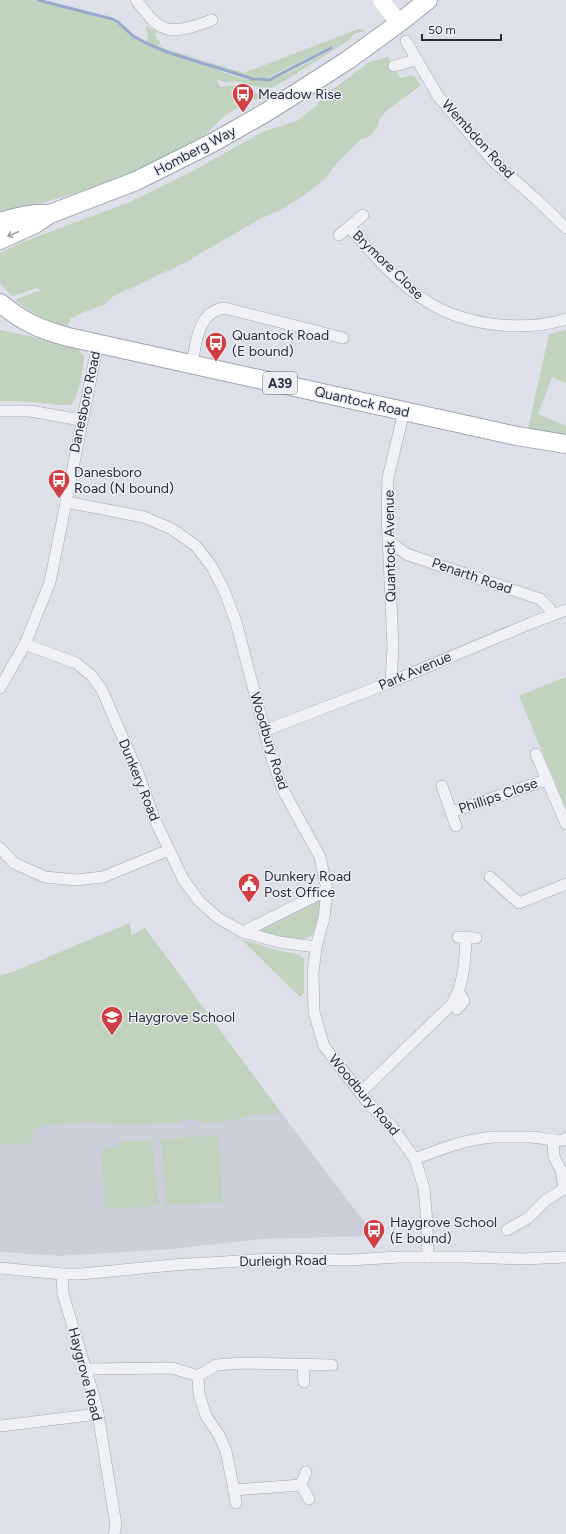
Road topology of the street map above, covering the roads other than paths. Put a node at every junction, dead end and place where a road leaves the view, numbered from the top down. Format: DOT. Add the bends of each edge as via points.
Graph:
graph roads {
  1 [pos="136,0"];
  2 [pos="381,0"];
  3 [pos="428,0"];
  4 [pos="212,20"];
  5 [pos="399,23"];
  6 [pos="406,41"];
  7 [pos="416,60"];
  8 [pos="394,66"];
  9 [pos="50,214"];
  10 [pos="363,215"];
  11 [pos="0,222"];
  12 [pos="349,227"];
  13 [pos="566,228"];
  14 [pos="339,235"];
  15 [pos="0,240"];
  16 [pos="0,303"];
  17 [pos="566,319"];
  18 [pos="343,338"];
  19 [pos="98,343"];
  20 [pos="192,364"];
  21 [pos="0,411"];
  22 [pos="404,411"];
  23 [pos="81,420"];
  24 [pos="566,444"];
  25 [pos="66,502"];
  26 [pos="388,540"];
  27 [pos="566,610"];
  28 [pos="552,615"];
  29 [pos="25,644"];
  30 [pos="391,682"];
  31 [pos="0,688"];
  32 [pos="264,731"];
  33 [pos="536,754"];
  34 [pos="546,780"];
  35 [pos="442,786"];
  36 [pos="451,812"];
  37 [pos="566,824"];
  38 [pos="456,826"];
  39 [pos="0,848"];
  40 [pos="169,850"];
  41 [pos="490,877"];
  42 [pos="566,884"];
  43 [pos="327,890"];
  44 [pos="243,932"];
  45 [pos="467,938"];
  46 [pos="316,947"];
  47 [pos="459,993"];
  48 [pos="457,1009"];
  49 [pos="360,1093"];
  50 [pos="566,1138"];
  51 [pos="552,1141"];
  52 [pos="415,1159"];
  53 [pos="565,1189"];
  54 [pos="507,1230"];
  55 [pos="428,1257"];
  56 [pos="566,1257"];
  57 [pos="0,1271"];
  58 [pos="62,1274"];
  59 [pos="304,1365"];
  60 [pos="332,1365"];
  61 [pos="85,1368"];
  62 [pos="198,1376"];
  63 [pos="304,1382"];
  64 [pos="98,1414"];
  65 [pos="0,1426"];
  66 [pos="306,1472"];
  67 [pos="302,1485"];
  68 [pos="234,1490"];
  69 [pos="309,1499"];
  70 [pos="236,1503"];
  71 [pos="114,1534"];
  1 -- 4 [label="street" via="157,24 166,28 182,29"];
  2 -- 5 [label="main road"];
  3 -- 5 [label="main road, Homberg Way"];
  5 -- 9 [label="main road, Homberg Way" via="348,60 214,142 136,182"];
  6 -- 7 [label="street, Wembdon Road"];
  7 -- 8 [label="street"];
  7 -- 13 [label="street, Wembdon Road" via="438,96 493,161"];
  9 -- 11 [label="main road, Homberg Way" via="23,215"];
  9 -- 15 [label="main road, Homberg Way, one-way"];
  10 -- 12 [label="street, Brymore Close"];
  12 -- 14 [label="street, Brymore Close"];
  12 -- 17 [label="street, Brymore Close" via="402,282 430,304 443,310 479,321 511,326 543,325"];
  16 -- 19 [label="main road, Quantock Road / A39" via="43,330"];
  18 -- 20 [label="street" via="225,308 219,309 211,312 202,322"];
  19 -- 20 [label="main road, Quantock Road / A39"];
  19 -- 23 [label="street, Danesboro Road"];
  20 -- 22 [label="main road, Quantock Road / A39"];
  21 -- 23 [label="street" via="30,411"];
  22 -- 24 [label="main road, Quantock Road / A39" via="516,436"];
  22 -- 26 [label="street, Quantock Avenue" via="388,478"];
  23 -- 25 [label="street, Danesboro Road"];
  25 -- 29 [label="street, Danesboro Road" via="50,582"];
  25 -- 32 [label="street, Woodbury Road" via="144,517 172,528 196,546 212,567 236,622"];
  26 -- 28 [label="street, Penarth Road" via="406,554 540,599"];
  26 -- 30 [label="street, Quantock Avenue" via="393,646"];
  27 -- 28 [label="street, Park Avenue"];
  28 -- 30 [label="street, Park Avenue"];
  29 -- 31 [label="street, Danesboro Road"];
  29 -- 40 [label="street, Dunkery Road" via="76,663 91,675 102,690"];
  30 -- 32 [label="street, Park Avenue"];
  32 -- 43 [label="street, Woodbury Road" via="283,790 320,857"];
  33 -- 34 [label="street"];
  34 -- 36 [label="street, Phillips Close"];
  34 -- 37 [label="street"];
  35 -- 36 [label="street, Phillips Close"];
  36 -- 38 [label="street, Phillips Close"];
  39 -- 40 [label="street" via="14,863 45,877 76,880 103,877"];
  40 -- 44 [label="street, Dunkery Road" via="183,879 199,901 218,918"];
  41 -- 42 [label="street" via="519,903"];
  43 -- 44 [label="street"];
  43 -- 46 [label="street, Woodbury Road" via="324,918"];
  44 -- 46 [label="street, Dunkery Road" via="279,942"];
  45 -- 47 [label="street"];
  46 -- 49 [label="street, Woodbury Road" via="313,973 314,1012 324,1046"];
  47 -- 48 [label="street" via="464,1001"];
  47 -- 49 [label="street" via="452,1004"];
  49 -- 52 [label="street, Woodbury Road" via="392,1127"];
  50 -- 51 [label="street"];
  51 -- 52 [label="street" via="493,1137 438,1150"];
  51 -- 53 [label="street" via="554,1157 561,1170"];
  52 -- 55 [label="street, Woodbury Road" via="424,1188"];
  53 -- 54 [label="street" via="546,1200 528,1218"];
  55 -- 56 [label="street, Durleigh Road"];
  55 -- 58 [label="street, Durleigh Road" via="271,1259"];
  57 -- 58 [label="street, Durleigh Road"];
  58 -- 61 [label="street, Haygrove Road" via="63,1294"];
  59 -- 60 [label="street"];
  59 -- 62 [label="street" via="216,1365"];
  59 -- 63 [label="street"];
  61 -- 62 [label="street" via="172,1368"];
  61 -- 64 [label="street, Haygrove Road"];
  62 -- 68 [label="street" via="206,1416 226,1451"];
  64 -- 65 [label="street"];
  64 -- 71 [label="street, Haygrove Road" via="116,1525"];
  66 -- 67 [label="street"];
  67 -- 68 [label="street"];
  67 -- 69 [label="street"];
  68 -- 70 [label="street"];
}
